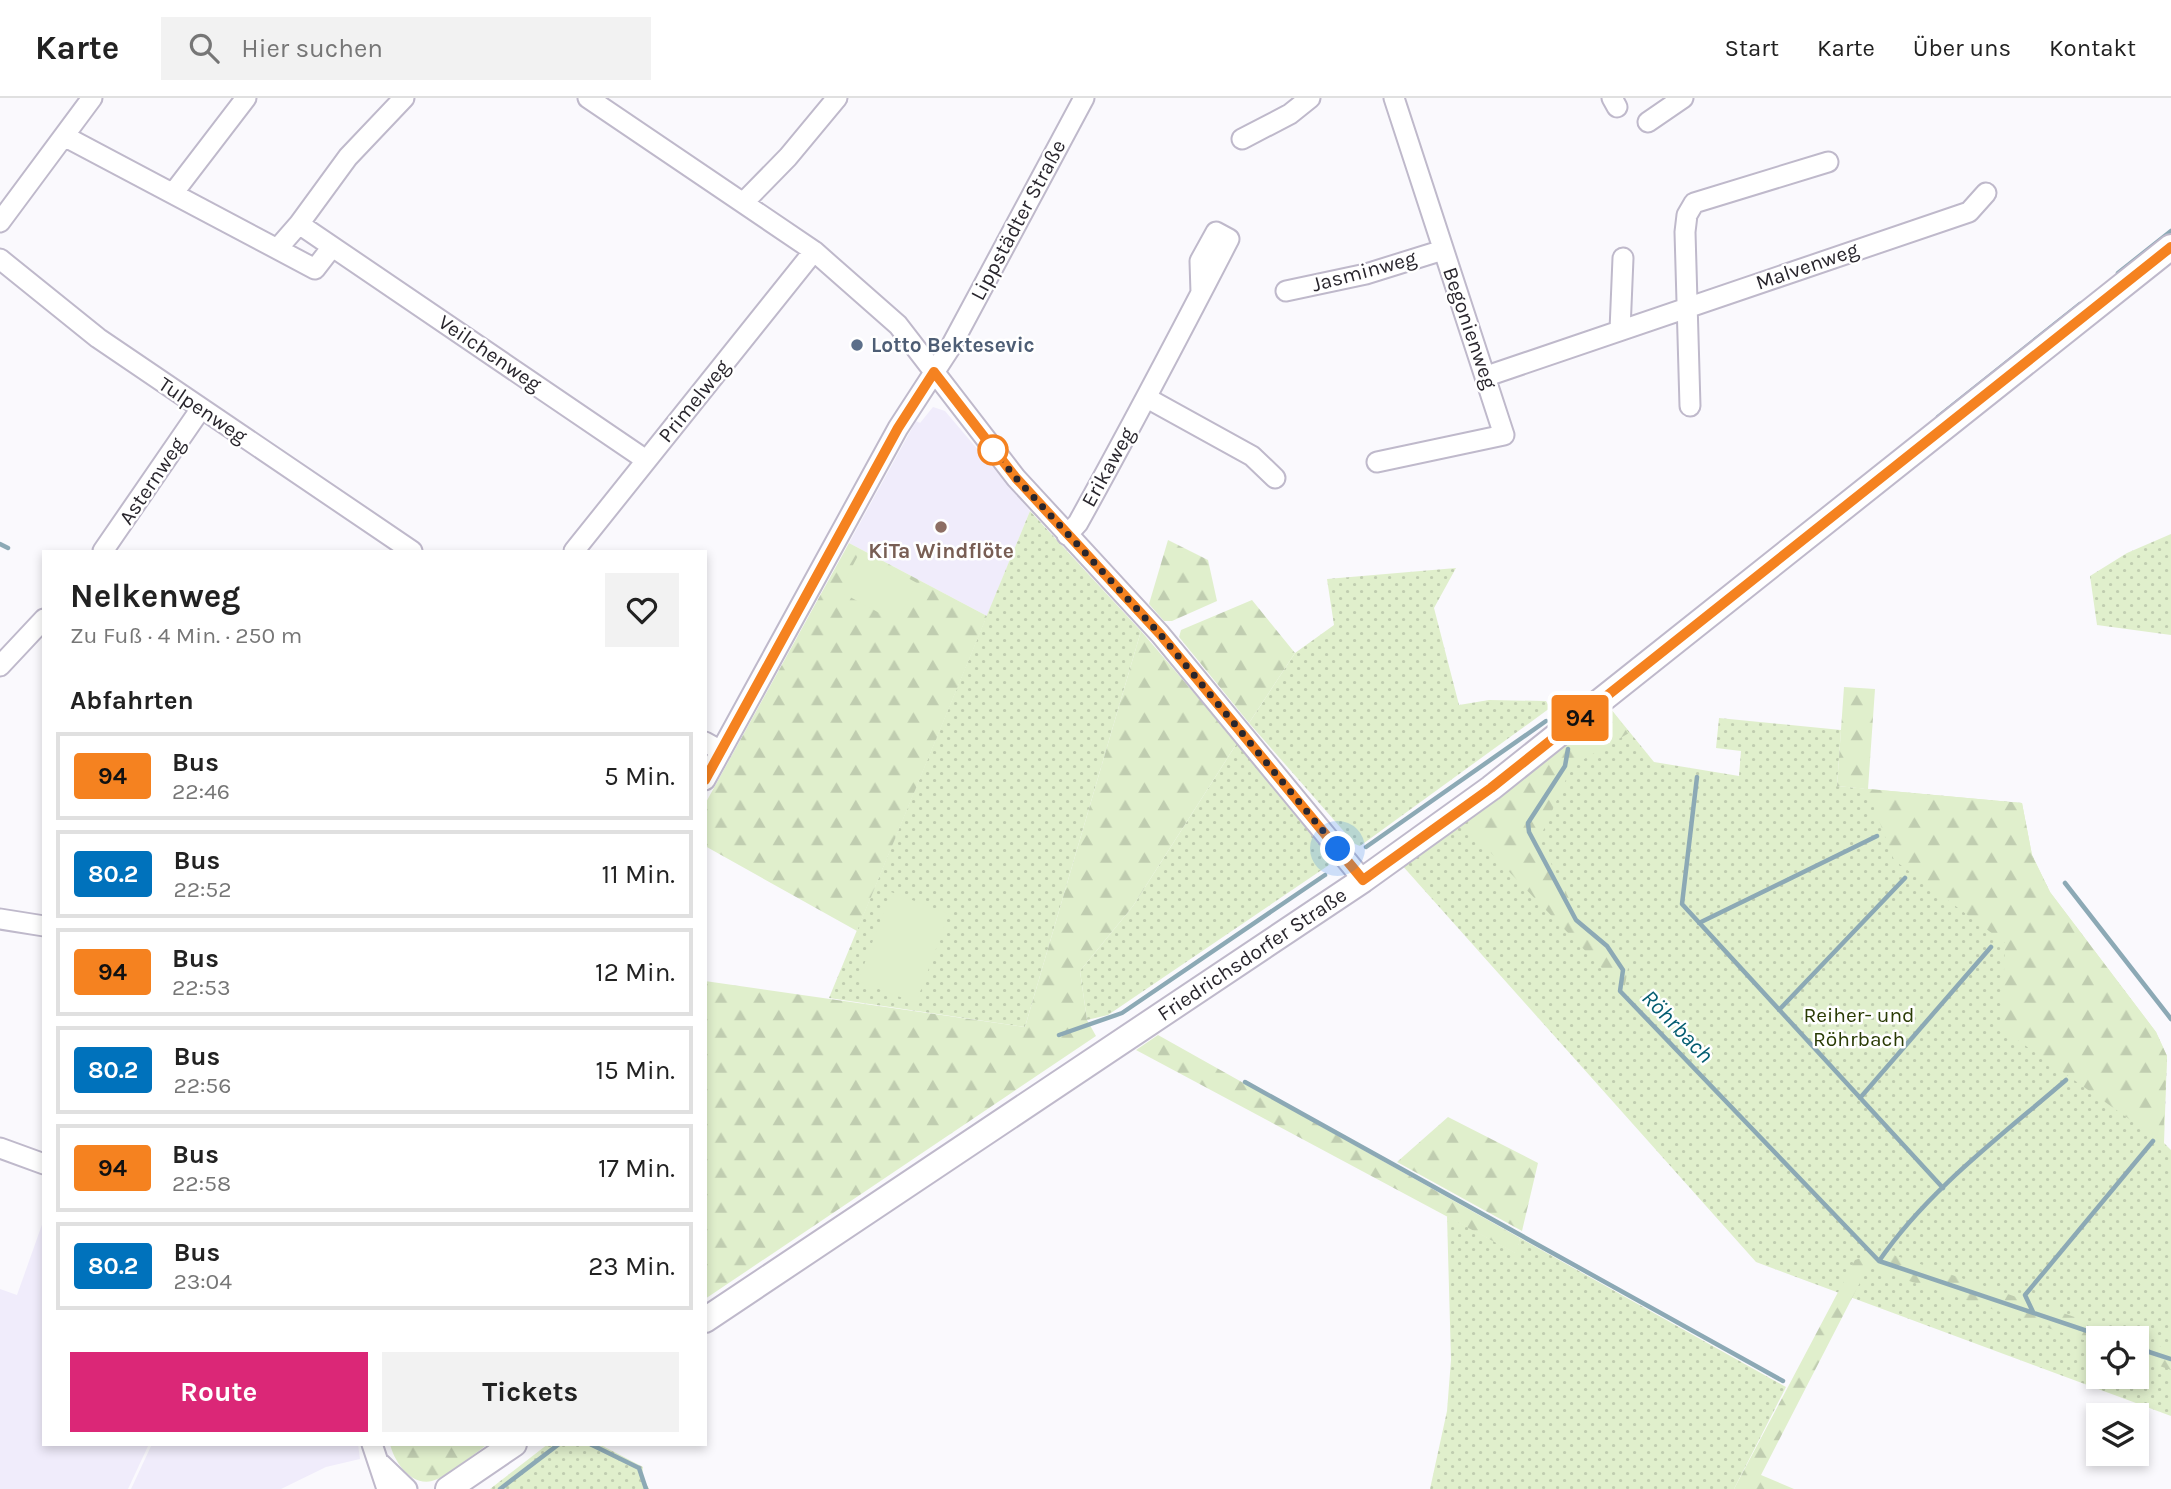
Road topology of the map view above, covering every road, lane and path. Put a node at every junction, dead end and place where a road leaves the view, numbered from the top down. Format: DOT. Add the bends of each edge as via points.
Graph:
graph roads {
  1 [pos="92,98"];
  2 [pos="246,98"];
  3 [pos="404,98"];
  4 [pos="837,98"];
  5 [pos="1084,98"];
  6 [pos="1310,98"];
  7 [pos="1394,98"];
  8 [pos="1682,98"];
  9 [pos="596,100"];
  10 [pos="1648,122"];
  11 [pos="64,136"];
  12 [pos="1242,139"];
  13 [pos="1828,162"];
  14 [pos="174,192"];
  15 [pos="1986,192"];
  16 [pos="744,202"];
  17 [pos="0,222"];
  18 [pos="299,224"];
  19 [pos="332,247"];
  20 [pos="2171,247"];
  21 [pos="278,248"];
  22 [pos="1443,250"];
  23 [pos="814,251"];
  24 [pos="1623,258"];
  25 [pos="0,259"];
  26 [pos="1286,290"];
  27 [pos="1201,293"];
  28 [pos="1689,306"];
  29 [pos="1620,330"];
  30 [pos="934,372"];
  31 [pos="1487,376"];
  32 [pos="1147,398"];
  33 [pos="1690,406"];
  34 [pos="201,410"];
  35 [pos="646,460"];
  36 [pos="1377,462"];
  37 [pos="1275,478"];
  38 [pos="1068,535"];
  39 [pos="104,550"];
  40 [pos="411,550"];
  41 [pos="575,550"];
  42 [pos="42,621"];
  43 [pos="0,666"];
  44 [pos="713,747"];
  45 [pos="707,772"];
  46 [pos="1363,880"];
  47 [pos="0,919"];
  48 [pos="42,926"];
  49 [pos="0,1148"];
  50 [pos="42,1163"];
  51 [pos="707,1319"];
  52 [pos="511,1446"];
  53 [pos="527,1446"];
  54 [pos="375,1452"];
  55 [pos="387,1489"];
  56 [pos="407,1489"];
  57 [pos="448,1489"];
  58 [pos="470,1489"];
  1 -- 11 [label="street"];
  2 -- 14 [label="street"];
  3 -- 18 [label="street" via="348,157"];
  4 -- 16 [label="street"];
  5 -- 30 [label="street, Lippstädter Straße"];
  6 -- 12 [label="street"];
  7 -- 22 [label="street, Begonienweg"];
  8 -- 10 [label="street"];
  9 -- 16 [label="street"];
  11 -- 14 [label="street"];
  11 -- 17 [label="street"];
  13 -- 28 [label="street" via="1695,203 1687,215 1685,232"];
  14 -- 21 [label="street"];
  15 -- 28 [label="street, Malvenweg" via="1969,212"];
  16 -- 23 [label="street"];
  18 -- 19 [label="street, Veilchenweg"];
  18 -- 21 [label="street"];
  19 -- 21 [label="street" via="315,269"];
  19 -- 35 [label="street, Veilchenweg"];
  20 -- 46 [label="main road, Friedrichsdorfer Straße" via="1491,788"];
  22 -- 26 [label="street, Jasminweg" via="1366,274"];
  22 -- 31 [label="street, Begonienweg"];
  23 -- 30 [label="street" via="898,325"];
  23 -- 35 [label="street, Primelweg"];
  24 -- 29 [label="street"];
  25 -- 34 [label="street, Tulpenweg" via="98,338"];
  27 -- 32 [label="street, Erikaweg"];
  28 -- 29 [label="street, Malvenweg"];
  28 -- 33 [label="street"];
  29 -- 31 [label="street, Malvenweg"];
  30 -- 38 [label="street" via="1016,478"];
  30 -- 44 [label="street, Lippstädter Straße"];
  31 -- 36 [label="street, Begonienweg" via="1504,435"];
  32 -- 37 [label="street" via="1252,456"];
  32 -- 38 [label="street, Erikaweg"];
  34 -- 39 [label="street, Asternweg"];
  34 -- 40 [label="street, Tulpenweg"];
  35 -- 41 [label="street, Primelweg"];
  38 -- 46 [label="street" via="1160,634"];
  42 -- 43 [label="street"];
  44 -- 45 [label="street, Lippstädter Straße"];
  46 -- 51 [label="main road, Friedrichsdorfer Straße"];
  47 -- 48 [label="street"];
  49 -- 50 [label="street"];
  52 -- 57 [label="main road"];
  53 -- 58 [label="main road"];
  54 -- 55 [label="street"];
  54 -- 56 [label="street"];
}
